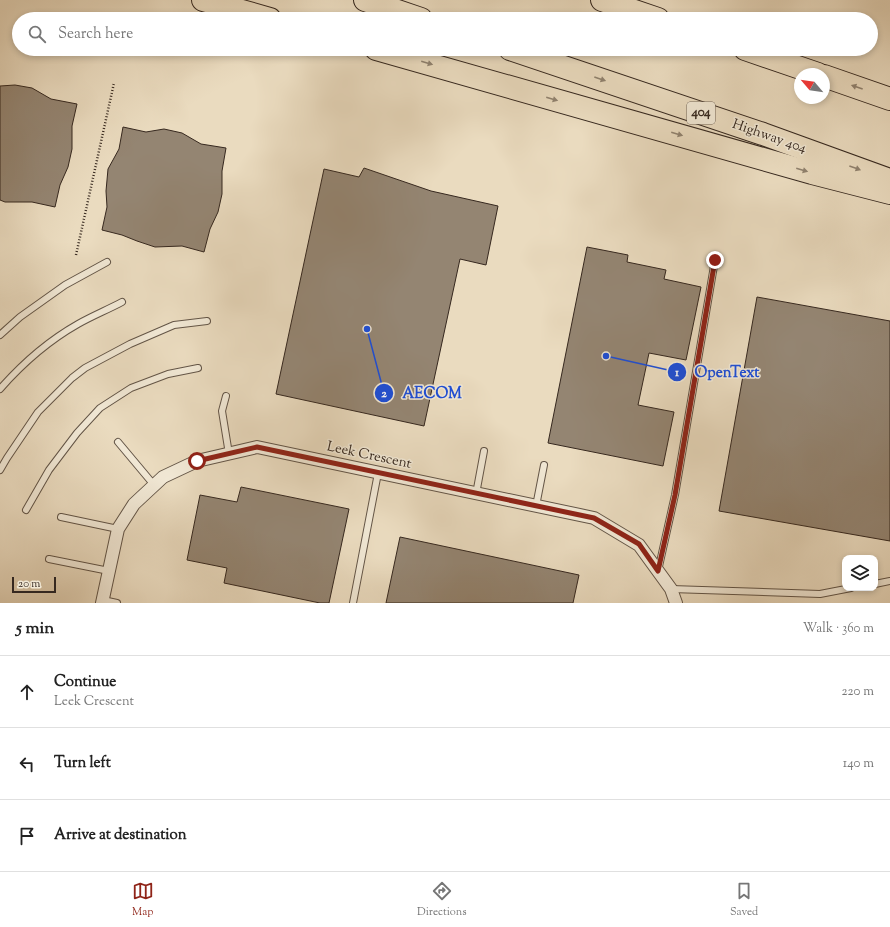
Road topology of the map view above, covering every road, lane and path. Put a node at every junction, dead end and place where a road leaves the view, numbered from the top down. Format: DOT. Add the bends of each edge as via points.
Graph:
graph roads {
  1 [pos="203,0"];
  2 [pos="365,0"];
  3 [pos="602,0"];
  4 [pos="245,12"];
  5 [pos="400,12"];
  6 [pos="637,12"];
  7 [pos="401,56"];
  8 [pos="531,56"];
  9 [pos="765,56"];
  10 [pos="800,68"];
  11 [pos="830,78"];
  12 [pos="114,83"];
  13 [pos="890,99"];
  14 [pos="890,180"];
  15 [pos="890,193"];
  16 [pos="76,255"];
  17 [pos="715,260"];
  18 [pos="107,262"];
  19 [pos="122,302"];
  20 [pos="206,321"];
  21 [pos="0,335"];
  22 [pos="198,368"];
  23 [pos="0,390"];
  24 [pos="226,396"];
  25 [pos="118,442"];
  26 [pos="484,451"];
  27 [pos="229,454"];
  28 [pos="544,465"];
  29 [pos="0,470"];
  30 [pos="378,473"];
  31 [pos="154,485"];
  32 [pos="476,494"];
  33 [pos="536,506"];
  34 [pos="26,510"];
  35 [pos="61,517"];
  36 [pos="118,529"];
  37 [pos="49,559"];
  38 [pos="109,571"];
  39 [pos="658,571"];
  40 [pos="890,581"];
  41 [pos="878,583"];
  42 [pos="671,589"];
  43 [pos="842,590"];
  44 [pos="102,602"];
  45 [pos="117,603"];
  46 [pos="353,603"];
  47 [pos="676,603"];
  1 -- 4 [label="highway"];
  2 -- 5 [label="highway"];
  3 -- 6 [label="highway"];
  7 -- 15 [label="highway, one-way"];
  8 -- 14 [label="highway, Highway 404 / 404, one-way" via="763,134"];
  9 -- 10 [label="highway"];
  13 -- 11 [label="highway, one-way"];
  12 -- 16 [label="path"];
  17 -- 39 [label="lane" via="675,495"];
  18 -- 21 [label="lane" via="65,285 20,317"];
  19 -- 23 [label="lane" via="78,324 46,346"];
  20 -- 29 [label="lane" via="174,325 130,344 85,368 38,412"];
  22 -- 34 [label="lane" via="168,374 131,388 100,408 49,470"];
  24 -- 27 [label="lane" via="222,411"];
  25 -- 31 [label="lane"];
  26 -- 32 [label="lane"];
  27 -- 30 [label="street, Leek Crescent" via="257,447"];
  27 -- 31 [label="street, Leek Crescent" via="197,461 163,477"];
  28 -- 33 [label="lane"];
  30 -- 32 [label="street, Leek Crescent"];
  30 -- 46 [label="lane"];
  31 -- 36 [label="street, Leek Crescent" via="134,504"];
  32 -- 33 [label="street, Leek Crescent"];
  33 -- 39 [label="street, Leek Crescent" via="594,518 639,544"];
  35 -- 36 [label="lane"];
  36 -- 38 [label="street, Leek Crescent"];
  37 -- 38 [label="lane"];
  38 -- 44 [label="street, Leek Crescent"];
  39 -- 42 [label="street, Leek Crescent"];
  40 -- 41 [label="lane"];
  42 -- 43 [label="lane" via="820,594"];
  42 -- 47 [label="street, Leek Crescent"];
  44 -- 45 [label="lane"];
}
